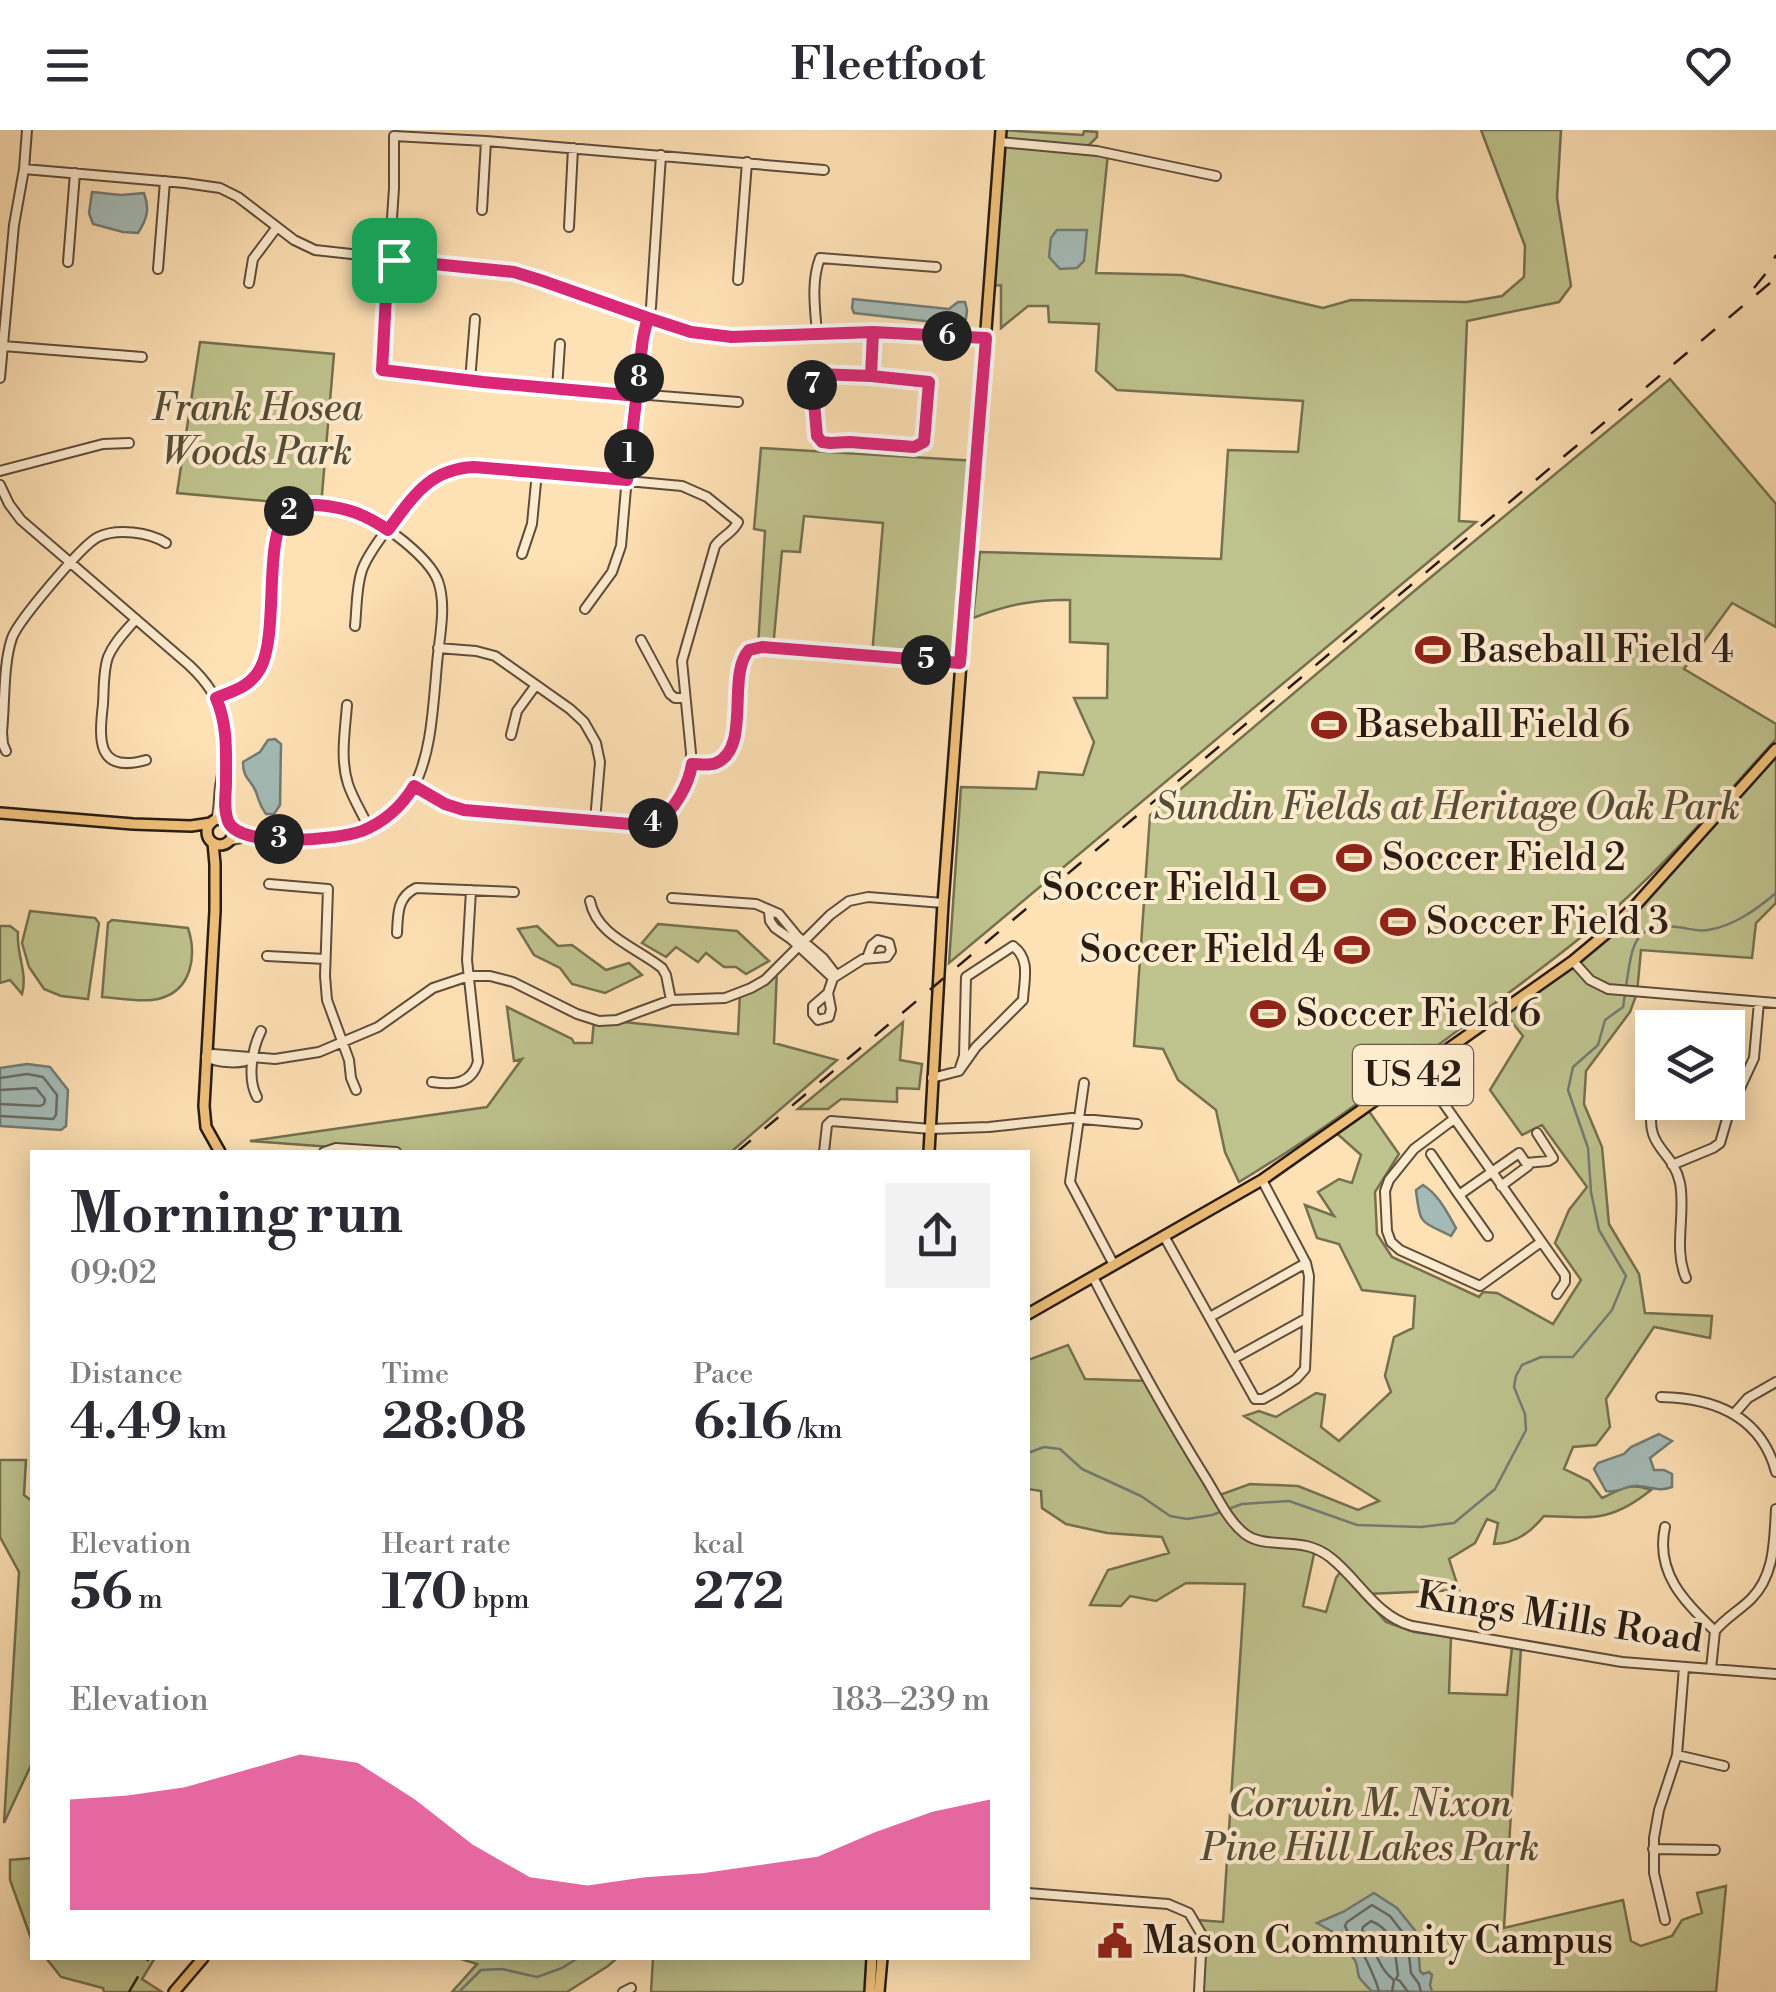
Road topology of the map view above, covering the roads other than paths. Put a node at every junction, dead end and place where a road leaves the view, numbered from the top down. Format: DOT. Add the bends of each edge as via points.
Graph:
graph roads {
  1 [pos="26,130"];
  2 [pos="1000,130"];
  3 [pos="486,141"];
  4 [pos="1000,142"];
  5 [pos="573,148"];
  6 [pos="661,155"];
  7 [pos="747,162"];
  8 [pos="24,169"];
  9 [pos="824,170"];
  10 [pos="76,173"];
  11 [pos="1216,176"];
  12 [pos="166,181"];
  13 [pos="482,210"];
  14 [pos="277,227"];
  15 [pos="569,228"];
  16 [pos="388,259"];
  17 [pos="68,262"];
  18 [pos="936,266"];
  19 [pos="158,270"];
  20 [pos="738,280"];
  21 [pos="249,283"];
  22 [pos="648,318"];
  23 [pos="474,319"];
  24 [pos="873,332"];
  25 [pos="817,333"];
  26 [pos="986,338"];
  27 [pos="560,344"];
  28 [pos="3,346"];
  29 [pos="142,357"];
  30 [pos="871,376"];
  31 [pos="0,378"];
  32 [pos="470,381"];
  33 [pos="557,388"];
  34 [pos="638,396"];
  35 [pos="738,402"];
  36 [pos="129,444"];
  37 [pos="0,472"];
  38 [pos="537,472"];
  39 [pos="627,480"];
  40 [pos="0,486"];
  41 [pos="388,530"];
  42 [pos="166,542"];
  43 [pos="522,554"];
  44 [pos="72,563"];
  45 [pos="585,609"];
  46 [pos="136,619"];
  47 [pos="356,626"];
  48 [pos="641,640"];
  49 [pos="438,648"];
  50 [pos="960,663"];
  51 [pos="536,684"];
  52 [pos="216,698"];
  53 [pos="685,698"];
  54 [pos="347,705"];
  55 [pos="510,735"];
  56 [pos="1776,749"];
  57 [pos="6,751"];
  58 [pos="146,760"];
  59 [pos="224,763"];
  60 [pos="692,764"];
  61 [pos="414,786"];
  62 [pos="0,814"];
  63 [pos="595,821"];
  64 [pos="214,822"];
  65 [pos="133,824"];
  66 [pos="230,825"];
  67 [pos="369,828"];
  68 [pos="252,836"];
  69 [pos="211,841"];
  70 [pos="230,842"];
  71 [pos="269,884"];
  72 [pos="470,890"];
  73 [pos="514,892"];
  74 [pos="672,898"];
  75 [pos="590,901"];
  76 [pos="943,903"];
  77 [pos="216,911"];
  78 [pos="397,933"];
  79 [pos="802,944"];
  80 [pos="267,956"];
  81 [pos="867,958"];
  82 [pos="326,959"];
  83 [pos="1573,962"];
  84 [pos="469,976"];
  85 [pos="834,976"];
  86 [pos="828,993"];
  87 [pos="671,1000"];
  88 [pos="1759,1002"];
  89 [pos="1776,1003"];
  90 [pos="261,1031"];
  91 [pos="342,1043"];
  92 [pos="206,1057"];
  93 [pos="254,1058"];
  94 [pos="959,1070"];
  95 [pos="1420,1070"];
  96 [pos="932,1078"];
  97 [pos="432,1082"];
  98 [pos="1084,1083"];
  99 [pos="356,1090"];
  100 [pos="257,1097"];
  101 [pos="1079,1118"];
  102 [pos="1454,1119"];
  103 [pos="1650,1120"];
  104 [pos="1137,1124"];
  105 [pos="931,1129"];
  106 [pos="1536,1133"];
  107 [pos="219,1150"];
  108 [pos="330,1150"];
  109 [pos="366,1150"];
  110 [pos="824,1150"];
  111 [pos="929,1150"];
  112 [pos="1431,1154"];
  113 [pos="1526,1163"];
  114 [pos="1672,1165"];
  115 [pos="1492,1172"];
  116 [pos="1262,1180"];
  117 [pos="1502,1186"];
  118 [pos="1459,1195"];
  119 [pos="1164,1236"];
  120 [pos="1488,1236"];
  121 [pos="1541,1242"];
  122 [pos="1306,1262"];
  123 [pos="1114,1265"];
  124 [pos="1093,1277"];
  125 [pos="1686,1278"];
  126 [pos="1557,1294"];
  127 [pos="1030,1313"];
  128 [pos="1210,1318"];
  129 [pos="1308,1318"];
  130 [pos="1233,1360"];
  131 [pos="1776,1382"];
  132 [pos="1661,1397"];
  133 [pos="1734,1414"];
  134 [pos="1776,1472"];
  135 [pos="1776,1508"];
  136 [pos="1665,1527"];
  137 [pos="1714,1631"];
  138 [pos="1684,1668"];
  139 [pos="1711,1669"];
  140 [pos="1776,1674"];
  141 [pos="1677,1755"];
  142 [pos="1724,1766"];
  143 [pos="1653,1849"];
  144 [pos="1715,1850"];
  145 [pos="1030,1893"];
  146 [pos="1665,1920"];
  147 [pos="201,1960"];
  148 [pos="872,1960"];
  149 [pos="882,1960"];
  150 [pos="174,1992"];
  151 [pos="870,1992"];
  152 [pos="879,1992"];
  153 [pos="1200,1992"];
  1 -- 8 [label="street"];
  2 -- 4 [label="main road"];
  3 -- 5 [label="street"];
  3 -- 13 [label="street"];
  3 -- 16 [label="street" via="394,136"];
  4 -- 11 [label="street" via="1076,148"];
  4 -- 26 [label="main road"];
  5 -- 6 [label="street"];
  5 -- 15 [label="street"];
  6 -- 7 [label="street"];
  6 -- 22 [label="street"];
  7 -- 9 [label="street"];
  7 -- 20 [label="street"];
  8 -- 10 [label="street"];
  8 -- 28 [label="street"];
  10 -- 12 [label="street"];
  10 -- 17 [label="street"];
  12 -- 14 [label="street" via="220,188"];
  12 -- 19 [label="street"];
  14 -- 16 [label="street" via="315,250"];
  14 -- 21 [label="street" via="253,259"];
  16 -- 22 [label="street" via="514,272"];
  16 -- 32 [label="street" via="382,370"];
  18 -- 25 [label="street" via="820,258"];
  22 -- 25 [label="street" via="710,336"];
  22 -- 34 [label="street"];
  23 -- 32 [label="street"];
  24 -- 25 [label="street"];
  24 -- 26 [label="street"];
  24 -- 30 [label="street"];
  26 -- 50 [label="main road"];
  27 -- 33 [label="street"];
  28 -- 29 [label="street"];
  28 -- 31 [label="street"];
  30 -- 30 [label="street" via="814,376 819,439 922,445 929,382"];
  32 -- 33 [label="street"];
  33 -- 34 [label="street"];
  34 -- 35 [label="street"];
  34 -- 39 [label="street"];
  36 -- 37 [label="street" via="103,444"];
  38 -- 39 [label="street"];
  38 -- 41 [label="street" via="447,472 426,484"];
  38 -- 43 [label="street"];
  39 -- 45 [label="street" via="618,557"];
  39 -- 53 [label="street" via="693,490 738,522 715,546 706,574 683,653"];
  40 -- 44 [label="street" via="21,520"];
  41 -- 47 [label="street" via="362,570"];
  41 -- 49 [label="street" via="436,578 442,600"];
  41 -- 52 [label="street" via="343,508 304,504 289,511 276,540 264,660 246,685"];
  42 -- 44 [label="street" via="104,535"];
  44 -- 46 [label="street"];
  44 -- 57 [label="street" via="10,642"];
  46 -- 52 [label="street"];
  46 -- 58 [label="street" via="108,659 100,739 114,761"];
  48 -- 53 [label="street" via="670,694"];
  49 -- 51 [label="street" via="487,654"];
  49 -- 61 [label="street" via="428,752"];
  50 -- 60 [label="street" via="749,650 742,660 730,750 712,764"];
  50 -- 76 [label="main road"];
  51 -- 55 [label="street" via="517,710"];
  51 -- 63 [label="street" via="579,716 596,742"];
  52 -- 59 [label="street" via="226,729"];
  53 -- 60 [label="street"];
  54 -- 67 [label="street" via="345,774"];
  56 -- 83 [label="main road, US 42" via="1634,906"];
  59 -- 64 [label="street"];
  59 -- 66 [label="street"];
  60 -- 63 [label="street" via="686,787 651,824"];
  61 -- 63 [label="street" via="464,810"];
  61 -- 67 [label="street"];
  62 -- 65 [label="main road"];
  64 -- 65 [label="main road"];
  64 -- 66 [label="main road"];
  64 -- 69 [label="main road"];
  65 -- 69 [label="main road" via="194,831"];
  66 -- 68 [label="street"];
  66 -- 70 [label="main road"];
  67 -- 68 [label="street" via="322,839"];
  68 -- 70 [label="street"];
  69 -- 70 [label="main road"];
  69 -- 77 [label="main road"];
  70 -- 77 [label="main road" via="221,854"];
  71 -- 82 [label="street" via="328,889"];
  72 -- 73 [label="street"];
  72 -- 78 [label="street" via="409,892 399,904"];
  72 -- 84 [label="street"];
  74 -- 79 [label="street" via="756,904 769,912 774,928"];
  75 -- 87 [label="street" via="604,929 662,968"];
  76 -- 79 [label="street" via="852,900"];
  76 -- 96 [label="main road"];
  77 -- 92 [label="main road"];
  79 -- 85 [label="street" via="824,958"];
  79 -- 87 [label="street" via="765,980 740,993"];
  80 -- 82 [label="street"];
  81 -- 85 [label="street"];
  82 -- 91 [label="street" via="326,1000"];
  83 -- 88 [label="street" via="1604,988"];
  83 -- 95 [label="main road, US 42"];
  84 -- 87 [label="street" via="513,982 599,1021"];
  84 -- 91 [label="street" via="433,988"];
  84 -- 97 [label="street" via="477,1066 460,1082"];
  85 -- 86 [label="street"];
  88 -- 89 [label="street"];
  88 -- 114 [label="street" via="1754,1058 1720,1143"];
  90 -- 93 [label="street"];
  91 -- 93 [label="street" via="295,1057"];
  91 -- 99 [label="street"];
  92 -- 93 [label="street"];
  92 -- 107 [label="main road" via="204,1114"];
  93 -- 100 [label="street"];
  94 -- 94 [label="street" via="1023,1000 1026,960 1012,946 966,977"];
  94 -- 96 [label="street"];
  95 -- 102 [label="street"];
  95 -- 116 [label="main road, US 42"];
  96 -- 105 [label="main road"];
  98 -- 101 [label="street"];
  101 -- 104 [label="street"];
  101 -- 105 [label="street"];
  101 -- 123 [label="street" via="1070,1182"];
  102 -- 115 [label="street"];
  102 -- 121 [label="street" via="1414,1149 1388,1180 1392,1242 1480,1286"];
  103 -- 114 [label="street" via="1658,1148"];
  105 -- 110 [label="street" via="828,1123"];
  105 -- 111 [label="main road"];
  106 -- 113 [label="street" via="1553,1158"];
  108 -- 109 [label="street"];
  112 -- 118 [label="street"];
  113 -- 115 [label="street" via="1518,1152"];
  113 -- 117 [label="street"];
  114 -- 125 [label="street" via="1681,1195"];
  115 -- 117 [label="street"];
  115 -- 118 [label="street"];
  116 -- 119 [label="main road, US 42"];
  116 -- 122 [label="street"];
  117 -- 121 [label="street"];
  118 -- 120 [label="street"];
  119 -- 123 [label="main road, US 42"];
  119 -- 128 [label="street"];
  121 -- 126 [label="street" via="1566,1278"];
  122 -- 128 [label="street"];
  122 -- 129 [label="street"];
  123 -- 124 [label="main road, US 42"];
  124 -- 127 [label="main road, US 42"];
  124 -- 138 [label="street, Kings Mills Road" via="1217,1496 1251,1538 1318,1549 1402,1623"];
  128 -- 130 [label="street"];
  129 -- 130 [label="street"];
  129 -- 130 [label="street" via="1305,1369 1279,1390 1255,1399"];
  131 -- 133 [label="street"];
  132 -- 133 [label="street" via="1696,1400"];
  133 -- 134 [label="street" via="1760,1437"];
  135 -- 137 [label="street" via="1766,1577"];
  136 -- 137 [label="street" via="1670,1579"];
  137 -- 139 [label="street"];
  138 -- 139 [label="street, Kings Mills Road"];
  138 -- 141 [label="street"];
  139 -- 140 [label="street, Kings Mills Road"];
  141 -- 142 [label="street"];
  141 -- 143 [label="street"];
  143 -- 144 [label="street"];
  143 -- 146 [label="street"];
  145 -- 153 [label="street" via="1168,1904 1190,1913 1202,1935"];
  147 -- 150 [label="main road"];
  148 -- 151 [label="main road"];
  149 -- 152 [label="main road"];
}
